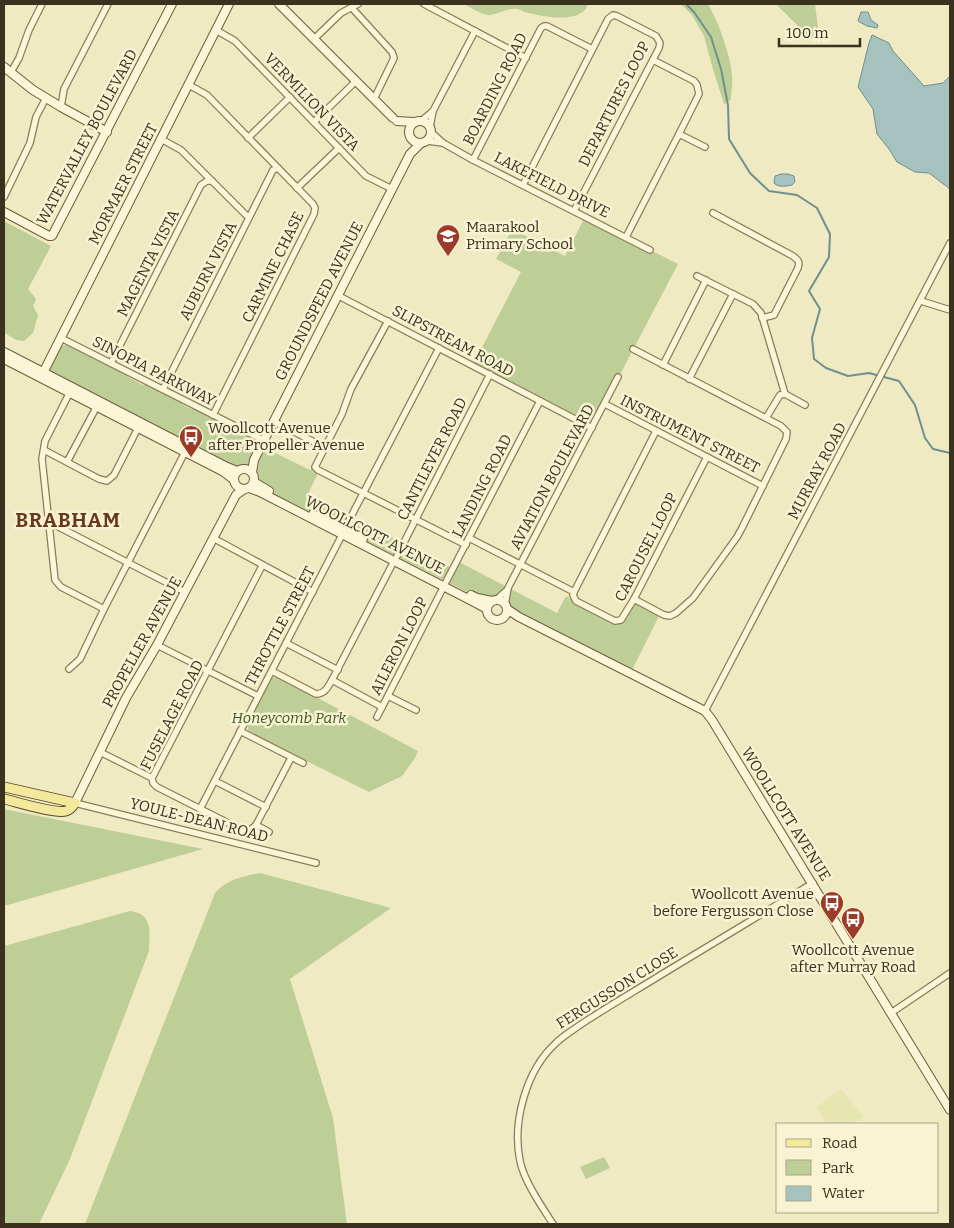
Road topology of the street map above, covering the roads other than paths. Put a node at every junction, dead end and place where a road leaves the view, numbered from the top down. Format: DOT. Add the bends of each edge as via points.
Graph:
graph roads {
  1 [pos="42,4"];
  2 [pos="108,4"];
  3 [pos="172,4"];
  4 [pos="229,4"];
  5 [pos="280,4"];
  6 [pos="358,4"];
  7 [pos="424,4"];
  8 [pos="352,8"];
  9 [pos="216,30"];
  10 [pos="475,31"];
  11 [pos="314,39"];
  12 [pos="592,50"];
  13 [pos="526,58"];
  14 [pos="653,60"];
  15 [pos="7,69"];
  16 [pos="356,81"];
  17 [pos="189,85"];
  18 [pos="290,97"];
  19 [pos="46,98"];
  20 [pos="374,98"];
  21 [pos="60,107"];
  22 [pos="433,111"];
  23 [pos="395,120"];
  24 [pos="418,121"];
  25 [pos="314,122"];
  26 [pos="431,130"];
  27 [pos="107,132"];
  28 [pos="410,134"];
  29 [pos="680,134"];
  30 [pos="248,138"];
  31 [pos="161,139"];
  32 [pos="424,142"];
  33 [pos="443,143"];
  34 [pos="705,147"];
  35 [pos="339,148"];
  36 [pos="410,154"];
  37 [pos="473,160"];
  38 [pos="278,168"];
  39 [pos="212,181"];
  40 [pos="523,185"];
  41 [pos="297,188"];
  42 [pos="392,189"];
  43 [pos="4,197"];
  44 [pos="574,211"];
  45 [pos="4,212"];
  46 [pos="713,212"];
  47 [pos="249,217"];
  48 [pos="626,237"];
  49 [pos="950,243"];
  50 [pos="650,250"];
  51 [pos="697,276"];
  52 [pos="706,280"];
  53 [pos="733,294"];
  54 [pos="337,295"];
  55 [pos="921,301"];
  56 [pos="950,310"];
  57 [pos="762,318"];
  58 [pos="388,321"];
  59 [pos="61,338"];
  60 [pos="439,348"];
  61 [pos="633,350"];
  62 [pos="4,352"];
  63 [pos="4,359"];
  64 [pos="111,363"];
  65 [pos="663,365"];
  66 [pos="42,374"];
  67 [pos="490,374"];
  68 [pos="618,377"];
  69 [pos="689,379"];
  70 [pos="163,389"];
  71 [pos="70,392"];
  72 [pos="785,394"];
  73 [pos="540,401"];
  74 [pos="605,404"];
  75 [pos="805,405"];
  76 [pos="97,406"];
  77 [pos="213,415"];
  78 [pos="766,418"];
  79 [pos="274,421"];
  80 [pos="138,428"];
  81 [pos="592,428"];
  82 [pos="656,431"];
  83 [pos="263,440"];
  84 [pos="324,447"];
  85 [pos="44,450"];
  86 [pos="184,452"];
  87 [pos="707,457"];
  88 [pos="67,462"];
  89 [pos="244,470"];
  90 [pos="763,486"];
  91 [pos="242,487"];
  92 [pos="363,492"];
  93 [pos="415,519"];
  94 [pos="49,522"];
  95 [pos="343,532"];
  96 [pos="213,538"];
  97 [pos="468,541"];
  98 [pos="395,558"];
  99 [pos="128,562"];
  100 [pos="520,565"];
  101 [pos="262,566"];
  102 [pos="445,584"];
  103 [pos="508,588"];
  104 [pos="185,592"];
  105 [pos="313,592"];
  106 [pos="574,592"];
  107 [pos="634,599"];
  108 [pos="494,600"];
  109 [pos="506,607"];
  110 [pos="104,609"];
  111 [pos="487,609"];
  112 [pos="503,617"];
  113 [pos="519,617"];
  114 [pos="286,643"];
  115 [pos="157,645"];
  116 [pos="69,669"];
  117 [pos="208,670"];
  118 [pos="338,670"];
  119 [pos="272,671"];
  120 [pos="332,680"];
  121 [pos="258,696"];
  122 [pos="388,696"];
  123 [pos="382,707"];
  124 [pos="416,710"];
  125 [pos="705,711"];
  126 [pos="377,717"];
  127 [pos="240,731"];
  128 [pos="100,752"];
  129 [pos="291,758"];
  130 [pos="303,763"];
  131 [pos="152,778"];
  132 [pos="215,781"];
  133 [pos="4,787"];
  134 [pos="4,799"];
  135 [pos="75,803"];
  136 [pos="266,807"];
  137 [pos="200,809"];
  138 [pos="256,825"];
  139 [pos="269,832"];
  140 [pos="316,863"];
  141 [pos="812,883"];
  142 [pos="950,973"];
  143 [pos="891,1013"];
  144 [pos="950,1110"];
  145 [pos="553,1224"];
  1 -- 15 [label="street" via="19,58"];
  2 -- 21 [label="street" via="64,90"];
  3 -- 27 [label="street, WATERVALLEY BOULEVARD"];
  4 -- 9 [label="street, MORMAER STREET"];
  5 -- 11 [label="street"];
  6 -- 8 [label="street"];
  7 -- 10 [label="street"];
  8 -- 11 [label="street" via="341,13"];
  8 -- 20 [label="street" via="394,58"];
  9 -- 17 [label="street, MORMAER STREET"];
  9 -- 18 [label="street, VERMILION VISTA" via="235,41"];
  10 -- 13 [label="street"];
  10 -- 22 [label="street"];
  11 -- 16 [label="street"];
  12 -- 13 [label="street, BOARDING ROAD" via="544,26"];
  12 -- 14 [label="street, DEPARTURES LOOP" via="608,18 613,15 656,36 660,43"];
  12 -- 40 [label="street, DEPARTURES LOOP"];
  13 -- 37 [label="street, BOARDING ROAD"];
  14 -- 29 [label="street" via="698,85 699,94"];
  14 -- 44 [label="street, DEPARTURES LOOP"];
  15 -- 19 [label="street"];
  16 -- 20 [label="street"];
  16 -- 25 [label="street"];
  17 -- 30 [label="street, CARMINE CHASE" via="207,95"];
  17 -- 31 [label="street, MORMAER STREET"];
  18 -- 25 [label="street, VERMILION VISTA"];
  18 -- 30 [label="street"];
  19 -- 21 [label="street"];
  19 -- 43 [label="street"];
  20 -- 23 [label="street"];
  21 -- 27 [label="street"];
  22 -- 24 [label="street"];
  22 -- 26 [label="street"];
  23 -- 24 [label="street"];
  23 -- 28 [label="street"];
  24 -- 26 [label="street" via="428,124"];
  24 -- 28 [label="street" via="412,124"];
  25 -- 35 [label="street, VERMILION VISTA"];
  26 -- 32 [label="street" via="430,138"];
  26 -- 33 [label="street, LAKEFIELD DRIVE"];
  27 -- 45 [label="street, WATERVALLEY BOULEVARD" via="52,236"];
  28 -- 32 [label="street" via="416,142"];
  28 -- 36 [label="street, GROUNDSPEED AVENUE"];
  29 -- 34 [label="street"];
  29 -- 48 [label="street"];
  30 -- 38 [label="street, CARMINE CHASE"];
  31 -- 39 [label="street" via="181,150"];
  31 -- 59 [label="street, MORMAER STREET"];
  32 -- 33 [label="street, LAKEFIELD DRIVE"];
  32 -- 36 [label="street, GROUNDSPEED AVENUE"];
  33 -- 37 [label="street, LAKEFIELD DRIVE"];
  35 -- 41 [label="street"];
  35 -- 42 [label="street, VERMILION VISTA" via="366,176"];
  36 -- 42 [label="street, GROUNDSPEED AVENUE"];
  37 -- 40 [label="street, LAKEFIELD DRIVE"];
  38 -- 41 [label="street, CARMINE CHASE"];
  38 -- 47 [label="street, AUBURN VISTA" via="273,170"];
  39 -- 47 [label="street"];
  39 -- 64 [label="street, MAGENTA VISTA" via="200,185"];
  40 -- 44 [label="street, LAKEFIELD DRIVE"];
  41 -- 77 [label="street, CARMINE CHASE" via="313,204 314,214"];
  42 -- 54 [label="street, GROUNDSPEED AVENUE"];
  44 -- 48 [label="street, LAKEFIELD DRIVE"];
  46 -- 57 [label="street" via="798,260 798,268 776,311"];
  47 -- 70 [label="street, AUBURN VISTA"];
  48 -- 50 [label="street, LAKEFIELD DRIVE"];
  49 -- 55 [label="street, MURRAY ROAD"];
  51 -- 52 [label="street"];
  52 -- 53 [label="street"];
  52 -- 65 [label="street"];
  53 -- 57 [label="street" via="753,304"];
  53 -- 69 [label="street"];
  54 -- 58 [label="street, SLIPSTREAM ROAD"];
  54 -- 79 [label="street, GROUNDSPEED AVENUE"];
  55 -- 56 [label="street"];
  55 -- 125 [label="street, MURRAY ROAD"];
  57 -- 72 [label="street"];
  58 -- 60 [label="street, SLIPSTREAM ROAD"];
  58 -- 84 [label="street"];
  59 -- 64 [label="street, SINOPIA PARKWAY"];
  59 -- 66 [label="street, MORMAER STREET"];
  60 -- 67 [label="street, SLIPSTREAM ROAD"];
  60 -- 92 [label="street, THROTTLE STREET"];
  61 -- 65 [label="street"];
  62 -- 66 [label="street, WOOLLCOTT AVENUE"];
  63 -- 66 [label="street, WOOLLCOTT AVENUE"];
  64 -- 70 [label="street, SINOPIA PARKWAY"];
  65 -- 69 [label="street"];
  66 -- 71 [label="street, WOOLLCOTT AVENUE"];
  66 -- 89 [label="street, WOOLLCOTT AVENUE" via="228,467"];
  67 -- 73 [label="street, SLIPSTREAM ROAD"];
  67 -- 93 [label="street, CANTILEVER ROAD"];
  68 -- 74 [label="street, AVIATION BOULEVARD"];
  69 -- 78 [label="street"];
  70 -- 77 [label="street, SINOPIA PARKWAY"];
  71 -- 76 [label="street, WOOLLCOTT AVENUE"];
  71 -- 85 [label="street" via="45,440"];
  72 -- 75 [label="street"];
  72 -- 78 [label="street" via="780,395"];
  73 -- 81 [label="street, SLIPSTREAM ROAD"];
  73 -- 97 [label="street, LANDING ROAD"];
  74 -- 81 [label="street, AVIATION BOULEVARD"];
  74 -- 82 [label="street, INSTRUMENT STREET"];
  76 -- 80 [label="street, WOOLLCOTT AVENUE"];
  76 -- 88 [label="street"];
  77 -- 83 [label="street, SINOPIA PARKWAY"];
  78 -- 90 [label="street" via="782,426 786,439"];
  79 -- 83 [label="street, GROUNDSPEED AVENUE"];
  79 -- 84 [label="street"];
  80 -- 86 [label="street, WOOLLCOTT AVENUE"];
  80 -- 88 [label="street" via="114,476 107,481 98,480"];
  81 -- 100 [label="street, AVIATION BOULEVARD"];
  82 -- 87 [label="street, INSTRUMENT STREET"];
  82 -- 106 [label="street"];
  83 -- 89 [label="street, GROUNDSPEED AVENUE" via="254,460"];
  84 -- 92 [label="street" via="316,467 319,471"];
  85 -- 88 [label="street"];
  85 -- 94 [label="street" via="42,459"];
  86 -- 91 [label="street, WOOLLCOTT AVENUE" via="224,472"];
  86 -- 99 [label="street"];
  87 -- 90 [label="street, INSTRUMENT STREET"];
  87 -- 107 [label="street, CAROUSEL LOOP"];
  89 -- 91 [label="street" via="234,476"];
  89 -- 91 [label="street" via="254,478"];
  90 -- 107 [label="street" via="742,528 693,598 676,613 664,615"];
  91 -- 95 [label="street, WOOLLCOTT AVENUE" via="262,488"];
  91 -- 96 [label="street, PROPELLER AVENUE"];
  92 -- 93 [label="street"];
  92 -- 95 [label="street, THROTTLE STREET"];
  93 -- 97 [label="street"];
  93 -- 98 [label="street, CANTILEVER ROAD"];
  94 -- 99 [label="street"];
  94 -- 110 [label="street" via="55,580 61,587"];
  95 -- 98 [label="street, WOOLLCOTT AVENUE"];
  95 -- 105 [label="street, THROTTLE STREET"];
  96 -- 101 [label="street"];
  96 -- 104 [label="street, PROPELLER AVENUE"];
  97 -- 100 [label="street"];
  97 -- 102 [label="street, LANDING ROAD"];
  98 -- 102 [label="street, WOOLLCOTT AVENUE"];
  98 -- 118 [label="street, CANTILEVER ROAD"];
  99 -- 104 [label="street"];
  99 -- 110 [label="street"];
  100 -- 103 [label="street, AVIATION BOULEVARD"];
  100 -- 106 [label="street"];
  101 -- 105 [label="street"];
  101 -- 117 [label="street, FUSELAGE ROAD"];
  102 -- 108 [label="street, WOOLLCOTT AVENUE" via="477,598"];
  102 -- 111 [label="street, WOOLLCOTT AVENUE"];
  102 -- 122 [label="street, AILERON LOOP"];
  103 -- 108 [label="street, AVIATION BOULEVARD"];
  103 -- 109 [label="street, AVIATION BOULEVARD"];
  104 -- 115 [label="street, PROPELLER AVENUE"];
  105 -- 114 [label="street, THROTTLE STREET"];
  106 -- 107 [label="street, CAROUSEL LOOP" via="576,601 615,621 623,618"];
  108 -- 109 [label="street, WOOLLCOTT AVENUE" via="502,601"];
  108 -- 111 [label="street"];
  109 -- 112 [label="street"];
  109 -- 113 [label="street, WOOLLCOTT AVENUE"];
  110 -- 116 [label="street" via="80,659"];
  111 -- 112 [label="street, WOOLLCOTT AVENUE" via="494,619"];
  112 -- 113 [label="street, WOOLLCOTT AVENUE"];
  113 -- 125 [label="street, WOOLLCOTT AVENUE"];
  114 -- 118 [label="street"];
  114 -- 119 [label="street, THROTTLE STREET"];
  115 -- 117 [label="street"];
  115 -- 128 [label="street, PROPELLER AVENUE"];
  117 -- 121 [label="street"];
  117 -- 131 [label="street, FUSELAGE ROAD"];
  118 -- 120 [label="street, CANTILEVER ROAD"];
  119 -- 120 [label="street" via="316,694 324,692"];
  119 -- 121 [label="street, THROTTLE STREET"];
  120 -- 123 [label="street"];
  121 -- 127 [label="street, THROTTLE STREET"];
  122 -- 123 [label="street, AILERON LOOP"];
  122 -- 124 [label="street"];
  123 -- 126 [label="street, AILERON LOOP"];
  125 -- 141 [label="street, WOOLLCOTT AVENUE"];
  127 -- 129 [label="street"];
  127 -- 132 [label="street, THROTTLE STREET"];
  128 -- 131 [label="street"];
  128 -- 135 [label="street, PROPELLER AVENUE"];
  129 -- 130 [label="street"];
  129 -- 136 [label="street"];
  131 -- 137 [label="street, FUSELAGE ROAD" via="157,788"];
  132 -- 136 [label="street"];
  132 -- 137 [label="street, THROTTLE STREET"];
  133 -- 135 [label="main road, YOULE-DEAN ROAD"];
  134 -- 135 [label="main road" via="56,811 66,811"];
  135 -- 140 [label="street, YOULE-DEAN ROAD"];
  136 -- 138 [label="street"];
  137 -- 138 [label="street, FUSELAGE ROAD" via="244,831 249,832"];
  138 -- 139 [label="street"];
  141 -- 143 [label="street, WOOLLCOTT AVENUE"];
  141 -- 145 [label="street, FERGUSSON CLOSE" via="595,1015 556,1042 540,1061 521,1105 518,1132 520,1162 528,1183"];
  142 -- 143 [label="street"];
  143 -- 144 [label="street, WOOLLCOTT AVENUE"];
}
